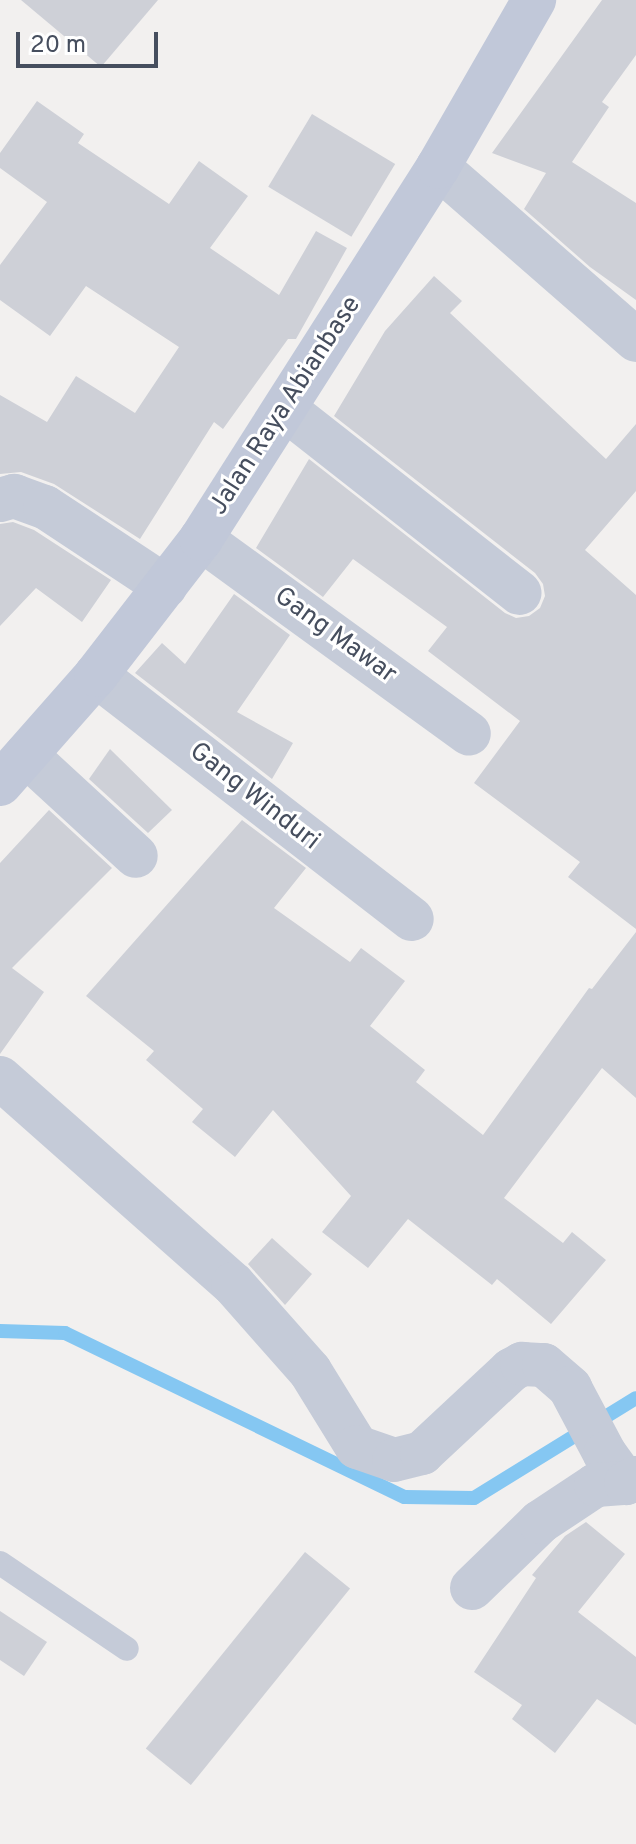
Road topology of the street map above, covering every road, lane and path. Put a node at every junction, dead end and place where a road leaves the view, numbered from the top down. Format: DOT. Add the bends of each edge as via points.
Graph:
graph roads {
  1 [pos="534,0"];
  2 [pos="438,167"];
  3 [pos="636,340"];
  4 [pos="285,409"];
  5 [pos="0,500"];
  6 [pos="201,539"];
  7 [pos="165,586"];
  8 [pos="520,593"];
  9 [pos="96,675"];
  10 [pos="469,734"];
  11 [pos="13,770"];
  12 [pos="136,856"];
  13 [pos="412,919"];
  14 [pos="0,1078"];
  15 [pos="623,1472"];
  16 [pos="0,1563"];
  17 [pos="472,1588"];
  18 [pos="127,1649"];
  1 -- 2 [label="main road, Jalan Raya Abianbase"];
  2 -- 3 [label="street"];
  2 -- 4 [label="main road, Jalan Raya Abianbase"];
  4 -- 6 [label="main road, Jalan Raya Abianbase"];
  4 -- 8 [label="street"];
  5 -- 7 [label="street" via="14,496 45,507"];
  6 -- 7 [label="main road, Jalan Raya Abianbase"];
  6 -- 10 [label="street, Gang Mawar"];
  7 -- 9 [label="main road, Jalan Raya Abianbase"];
  9 -- 11 [label="main road, Jalan Raya Abianbase"];
  9 -- 13 [label="street, Gang Winduri"];
  11 -- 12 [label="street"];
  14 -- 15 [label="street" via="233,1284 310,1371 357,1447 394,1460 422,1453 511,1370 522,1364 544,1365 570,1388"];
  15 -- 17 [label="street" via="540,1522"];
  16 -- 18 [label="lane"];
}
